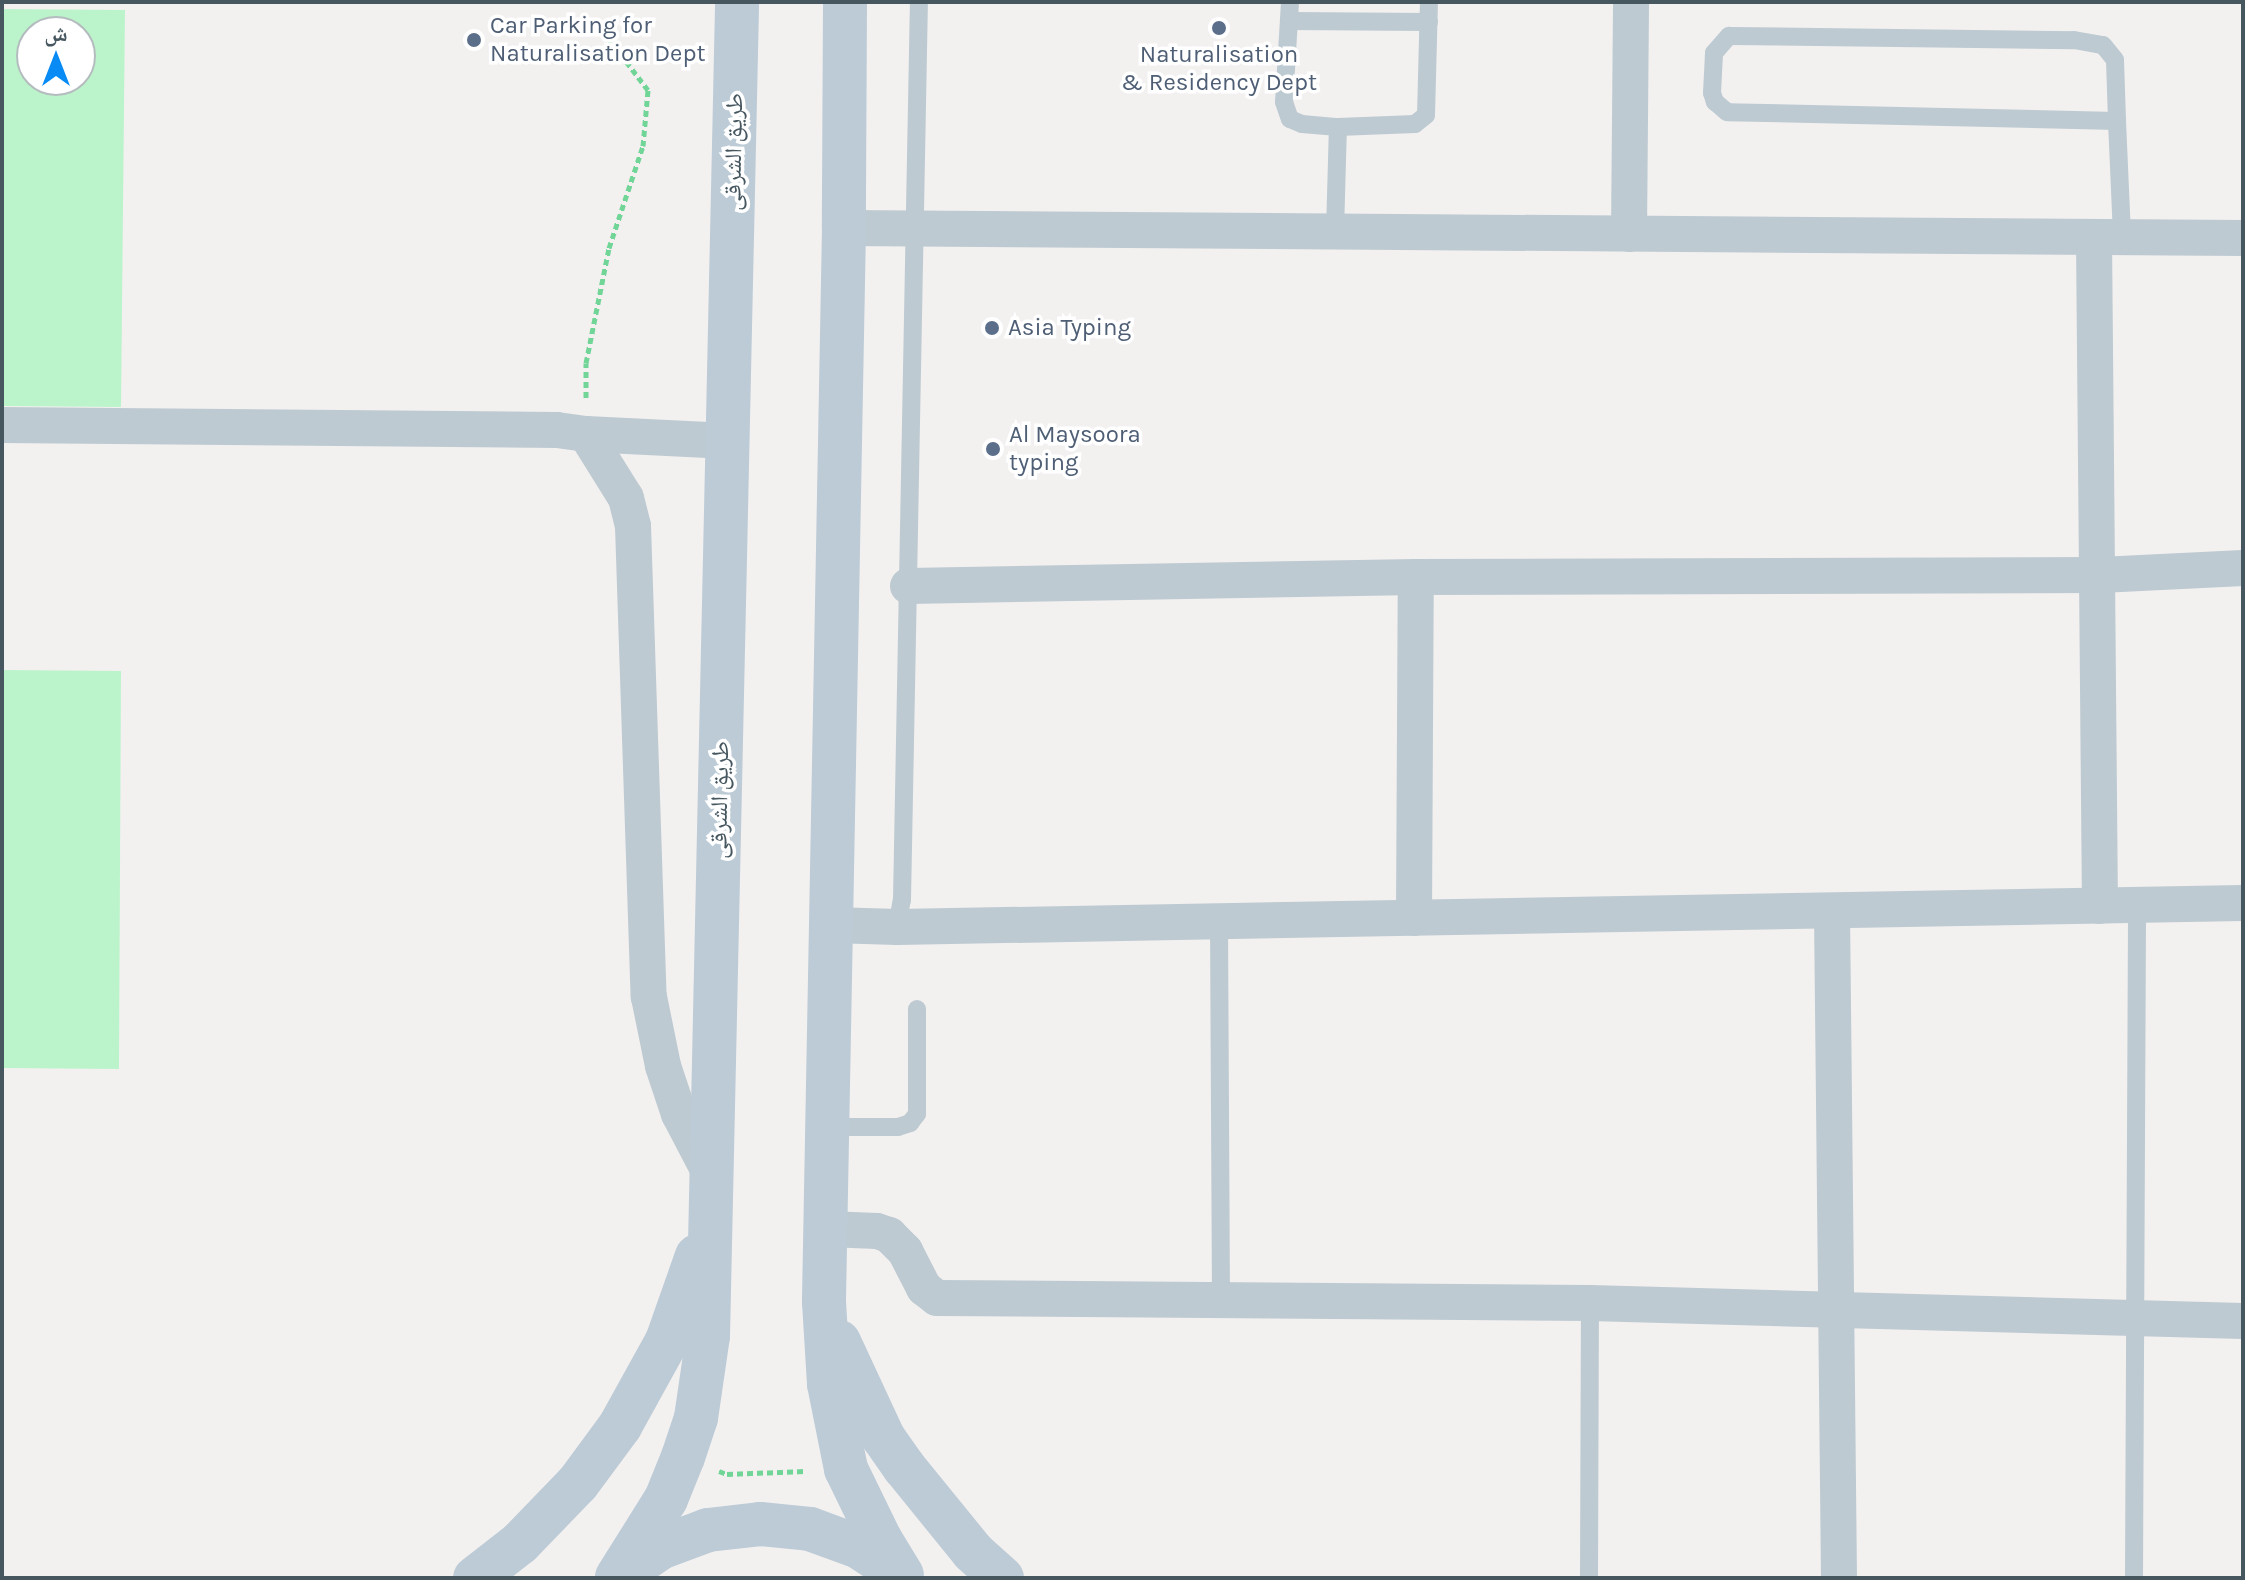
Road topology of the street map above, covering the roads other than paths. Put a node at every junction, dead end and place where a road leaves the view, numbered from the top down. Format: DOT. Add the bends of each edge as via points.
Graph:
graph roads {
  1 [pos="737,2"];
  2 [pos="845,2"];
  3 [pos="919,2"];
  4 [pos="1429,2"];
  5 [pos="1631,2"];
  6 [pos="1290,12"];
  7 [pos="1429,22"];
  8 [pos="2117,121"];
  9 [pos="1338,127"];
  10 [pos="844,228"];
  11 [pos="912,228"];
  12 [pos="1335,232"];
  13 [pos="1629,234"];
  14 [pos="2108,237"];
  15 [pos="2243,238"];
  16 [pos="2,425"];
  17 [pos="586,434"];
  18 [pos="728,441"];
  19 [pos="2243,568"];
  20 [pos="2100,575"];
  21 [pos="1416,577"];
  22 [pos="908,586"];
  23 [pos="2243,903"];
  24 [pos="2100,906"];
  25 [pos="2137,906"];
  26 [pos="1832,911"];
  27 [pos="1414,918"];
  28 [pos="1219,922"];
  29 [pos="832,925"];
  30 [pos="897,927"];
  31 [pos="917,1009"];
  32 [pos="828,1127"];
  33 [pos="713,1179"];
  34 [pos="827,1229"];
  35 [pos="1221,1301"];
  36 [pos="824,1302"];
  37 [pos="1590,1303"];
  38 [pos="1836,1312"];
  39 [pos="2136,1319"];
  40 [pos="2243,1321"];
  41 [pos="904,1576"];
  42 [pos="617,1577"];
  43 [pos="475,1578"];
  44 [pos="1002,1578"];
  45 [pos="1589,1578"];
  46 [pos="1839,1578"];
  47 [pos="2134,1578"];
  1 -- 18 [label="main road, طريق الشرقى"];
  2 -- 10 [label="main road"];
  3 -- 11 [label="lane"];
  4 -- 7 [label="lane"];
  5 -- 13 [label="street"];
  6 -- 7 [label="lane"];
  6 -- 9 [label="lane" via="1284,102 1290,119"];
  7 -- 9 [label="lane" via="1426,115 1415,124"];
  8 -- 8 [label="lane" via="2115,60 2103,45 2074,40 1729,36 1714,53 1712,93 1727,112"];
  8 -- 14 [label="lane"];
  9 -- 12 [label="lane"];
  10 -- 11 [label="street"];
  10 -- 29 [label="main road"];
  11 -- 12 [label="street"];
  11 -- 22 [label="lane"];
  12 -- 13 [label="street"];
  13 -- 14 [label="street"];
  14 -- 15 [label="street"];
  14 -- 20 [label="street"];
  16 -- 17 [label="street"];
  17 -- 18 [label="street"];
  17 -- 33 [label="street" via="626,498 633,526 649,997 679,1114"];
  18 -- 33 [label="main road, طريق الشرقى"];
  19 -- 20 [label="street"];
  20 -- 21 [label="street"];
  20 -- 24 [label="street"];
  21 -- 22 [label="street"];
  21 -- 27 [label="street"];
  22 -- 30 [label="lane" via="902,900"];
  23 -- 25 [label="street"];
  24 -- 25 [label="street"];
  24 -- 26 [label="street"];
  25 -- 39 [label="lane"];
  26 -- 27 [label="street"];
  26 -- 38 [label="street"];
  27 -- 28 [label="street"];
  28 -- 30 [label="street"];
  28 -- 35 [label="lane"];
  29 -- 30 [label="street"];
  29 -- 32 [label="main road"];
  31 -- 32 [label="lane" via="917,1114 898,1127"];
  32 -- 34 [label="main road"];
  33 -- 42 [label="main road, طريق الشرقى" via="704,1377 666,1499"];
  33 -- 43 [label="main road" via="696,1262 667,1341 620,1426 578,1483 520,1543"];
  34 -- 35 [label="street" via="889,1235 905,1251 924,1288 937,1298"];
  34 -- 36 [label="main road"];
  35 -- 37 [label="street"];
  36 -- 41 [label="main road" via="829,1384 846,1469"];
  36 -- 44 [label="main road" via="883,1437 924,1497"];
  37 -- 38 [label="street"];
  37 -- 45 [label="lane"];
  38 -- 39 [label="street"];
  38 -- 46 [label="street"];
  39 -- 40 [label="street"];
  39 -- 47 [label="lane"];
  41 -- 42 [label="main road" via="859,1547 810,1529 760,1524 696,1535 660,1548"];
}
